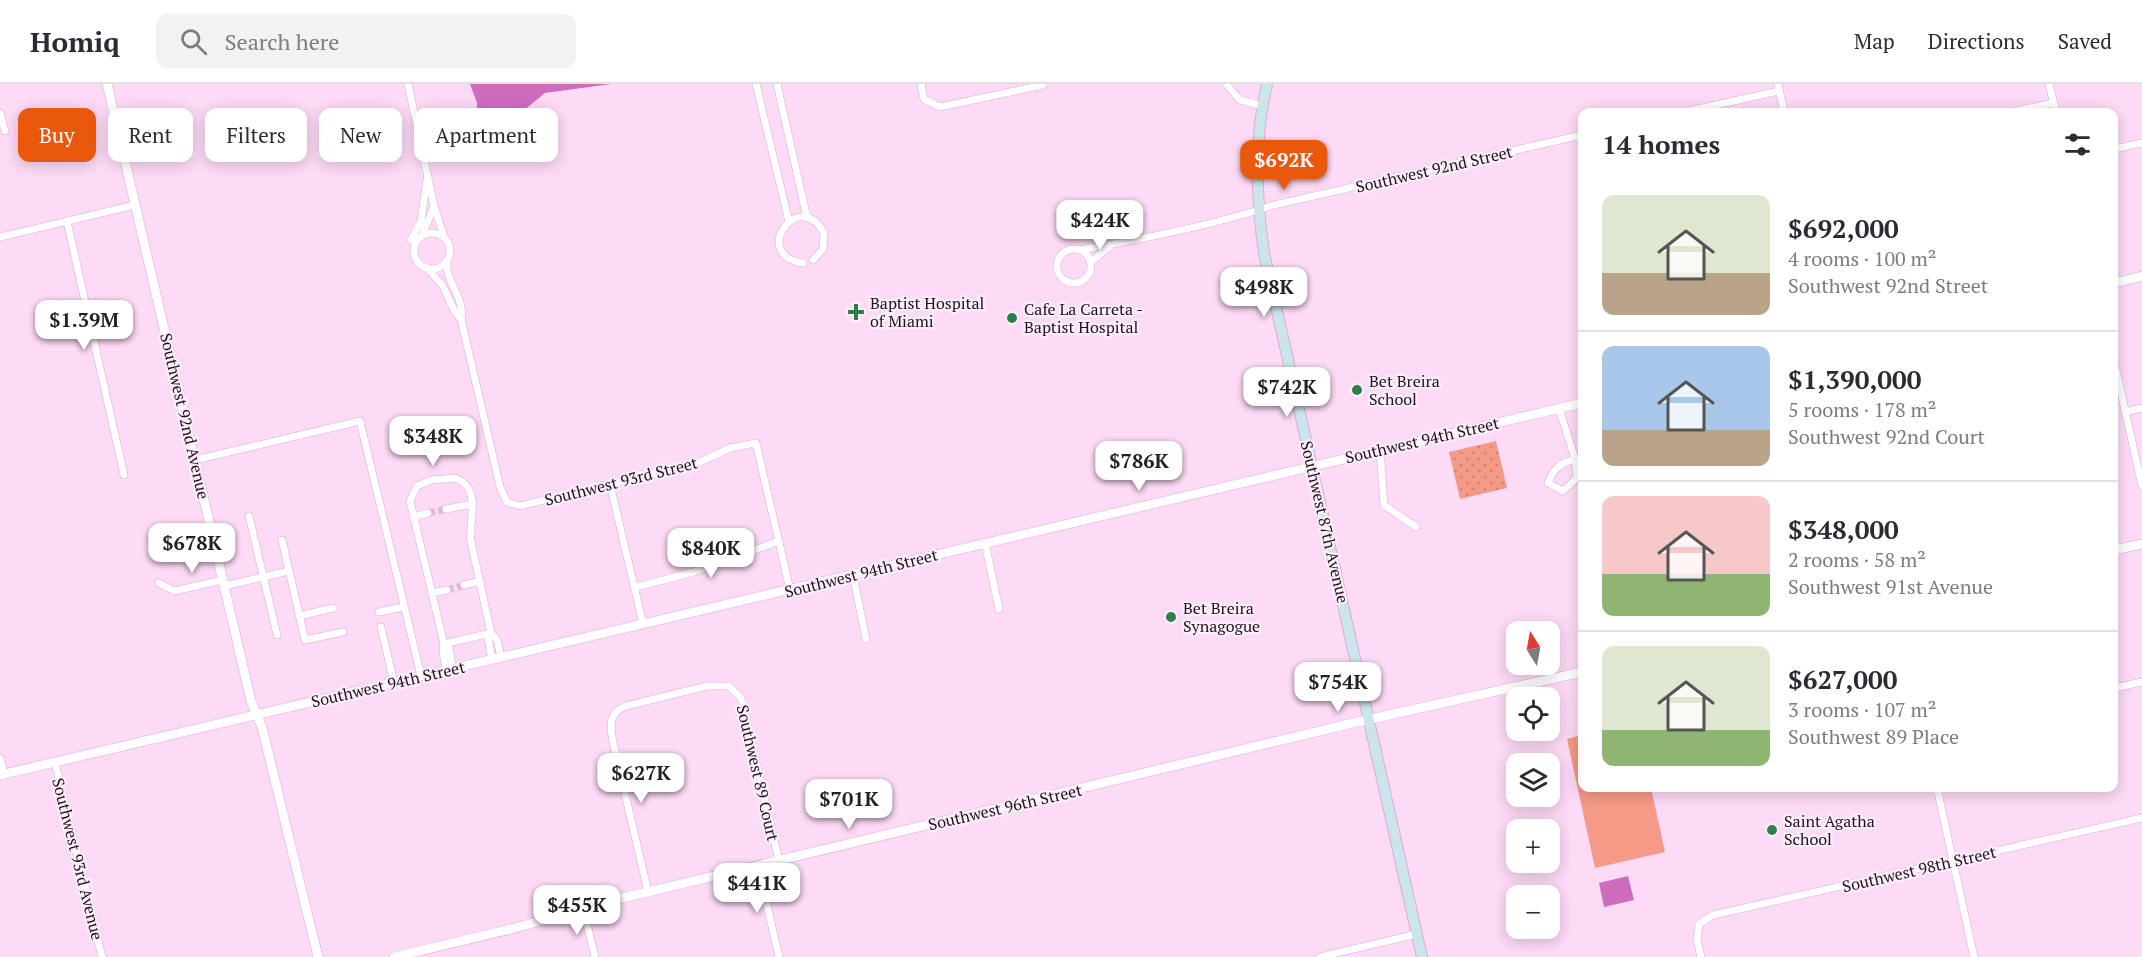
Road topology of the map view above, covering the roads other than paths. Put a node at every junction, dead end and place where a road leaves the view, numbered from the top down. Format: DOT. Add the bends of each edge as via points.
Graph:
graph roads {
  1 [pos="107,84"];
  2 [pos="408,84"];
  3 [pos="756,84"];
  4 [pos="777,84"];
  5 [pos="921,84"];
  6 [pos="1226,84"];
  7 [pos="1267,84"];
  8 [pos="2049,84"];
  9 [pos="1042,85"];
  10 [pos="1779,88"];
  11 [pos="2053,103"];
  12 [pos="1263,106"];
  13 [pos="1700,108"];
  14 [pos="1783,108"];
  15 [pos="2029,108"];
  16 [pos="2055,108"];
  17 [pos="0,113"];
  18 [pos="4,131"];
  19 [pos="1578,136"];
  20 [pos="2142,143"];
  21 [pos="2118,148"];
  22 [pos="427,178"];
  23 [pos="135,205"];
  24 [pos="434,206"];
  25 [pos="1259,210"];
  26 [pos="807,218"];
  27 [pos="67,221"];
  28 [pos="789,222"];
  29 [pos="422,236"];
  30 [pos="0,237"];
  31 [pos="444,237"];
  32 [pos="411,240"];
  33 [pos="1110,246"];
  34 [pos="1079,250"];
  35 [pos="813,260"];
  36 [pos="447,261"];
  37 [pos="1091,262"];
  38 [pos="803,263"];
  39 [pos="426,267"];
  40 [pos="2142,276"];
  41 [pos="2118,282"];
  42 [pos="461,319"];
  43 [pos="2118,380"];
  44 [pos="1578,404"];
  45 [pos="1559,408"];
  46 [pos="2142,408"];
  47 [pos="2125,412"];
  48 [pos="1380,449"];
  49 [pos="1575,459"];
  50 [pos="195,460"];
  51 [pos="1312,465"];
  52 [pos="124,475"];
  53 [pos="610,484"];
  54 [pos="2142,486"];
  55 [pos="473,504"];
  56 [pos="446,509"];
  57 [pos="428,513"];
  58 [pos="249,516"];
  59 [pos="413,516"];
  60 [pos="1416,527"];
  61 [pos="282,540"];
  62 [pos="779,541"];
  63 [pos="985,543"];
  64 [pos="2142,544"];
  65 [pos="2118,549"];
  66 [pos="289,571"];
  67 [pos="853,575"];
  68 [pos="264,577"];
  69 [pos="480,581"];
  70 [pos="159,583"];
  71 [pos="224,583"];
  72 [pos="464,585"];
  73 [pos="636,587"];
  74 [pos="447,590"];
  75 [pos="790,590"];
  76 [pos="432,593"];
  77 [pos="404,607"];
  78 [pos="333,608"];
  79 [pos="999,609"];
  80 [pos="379,612"];
  81 [pos="299,616"];
  82 [pos="643,624"];
  83 [pos="381,627"];
  84 [pos="343,632"];
  85 [pos="491,633"];
  86 [pos="278,635"];
  87 [pos="866,639"];
  88 [pos="444,644"];
  89 [pos="497,658"];
  90 [pos="450,669"];
  91 [pos="1578,673"];
  92 [pos="421,676"];
  93 [pos="2142,682"];
  94 [pos="394,683"];
  95 [pos="2118,687"];
  96 [pos="257,714"];
  97 [pos="1369,720"];
  98 [pos="0,758"];
  99 [pos="55,762"];
  100 [pos="2,774"];
  101 [pos="1938,792"];
  102 [pos="2142,818"];
  103 [pos="779,861"];
  104 [pos="1953,861"];
  105 [pos="758,866"];
  106 [pos="648,892"];
  107 [pos="583,908"];
  108 [pos="1417,934"];
  109 [pos="102,957"];
  110 [pos="318,957"];
  111 [pos="394,957"];
  112 [pos="595,957"];
  113 [pos="780,957"];
  114 [pos="1320,957"];
  115 [pos="1422,957"];
  116 [pos="1701,957"];
  117 [pos="1974,957"];
  1 -- 23 [label="street, Southwest 92nd Avenue"];
  2 -- 22 [label="street"];
  3 -- 28 [label="street"];
  4 -- 26 [label="street"];
  5 -- 9 [label="street" via="924,99 940,107"];
  6 -- 12 [label="street" via="1240,100"];
  7 -- 12 [label="main road, Southwest 87th Avenue"];
  8 -- 11 [label="street"];
  10 -- 13 [label="street"];
  10 -- 14 [label="street"];
  11 -- 15 [label="street"];
  11 -- 16 [label="street"];
  12 -- 25 [label="main road, Southwest 87th Avenue" via="1258,156"];
  17 -- 18 [label="street"];
  19 -- 25 [label="street, Southwest 92nd Street"];
  20 -- 21 [label="street"];
  22 -- 24 [label="street"];
  22 -- 32 [label="street" via="421,221"];
  23 -- 27 [label="street"];
  23 -- 50 [label="street, Southwest 92nd Avenue"];
  24 -- 29 [label="street"];
  24 -- 31 [label="street"];
  25 -- 33 [label="street, Southwest 92nd Street"];
  25 -- 51 [label="main road, Southwest 87th Avenue" via="1270,284"];
  26 -- 28 [label="street"];
  26 -- 35 [label="street" via="824,233 823,249"];
  27 -- 30 [label="street"];
  27 -- 52 [label="street"];
  28 -- 38 [label="street" via="780,233 780,248 789,259"];
  29 -- 31 [label="street" via="436,233"];
  29 -- 39 [label="street" via="414,253"];
  31 -- 36 [label="street" via="450,249"];
  33 -- 34 [label="street, Southwest 92nd Street"];
  33 -- 37 [label="street, Southwest 92nd Street"];
  34 -- 37 [label="street"];
  34 -- 37 [label="street" via="1068,251 1059,258 1058,270 1063,279 1083,281 1090,273"];
  36 -- 39 [label="street" via="438,268"];
  36 -- 42 [label="street" via="447,275 461,304"];
  39 -- 42 [label="street" via="443,286"];
  40 -- 41 [label="street"];
  42 -- 53 [label="street, Southwest 93rd Street" via="502,492 511,505"];
  43 -- 47 [label="street"];
  44 -- 45 [label="street, Southwest 94th Street"];
  45 -- 48 [label="street, Southwest 94th Street"];
  45 -- 49 [label="street"];
  46 -- 47 [label="street"];
  47 -- 54 [label="street"];
  48 -- 51 [label="street, Southwest 94th Street"];
  48 -- 60 [label="street" via="1384,505"];
  49 -- 49 [label="street" via="1575,483 1563,491 1551,487 1548,483 1556,468"];
  50 -- 71 [label="street, Southwest 92nd Avenue"];
  50 -- 77 [label="street" via="360,422"];
  51 -- 63 [label="street, Southwest 94th Street"];
  51 -- 97 [label="main road, Southwest 87th Avenue"];
  53 -- 62 [label="street, Southwest 93rd Street" via="700,462 730,448 756,443"];
  53 -- 73 [label="street"];
  55 -- 56 [label="street"];
  55 -- 59 [label="street" via="469,489 460,479 432,480 420,484 412,493"];
  55 -- 69 [label="street" via="469,529"];
  57 -- 59 [label="street"];
  58 -- 68 [label="street"];
  59 -- 76 [label="street"];
  61 -- 66 [label="street"];
  62 -- 73 [label="street" via="694,573"];
  62 -- 75 [label="street"];
  63 -- 67 [label="street, Southwest 94th Street"];
  63 -- 79 [label="street"];
  64 -- 65 [label="street"];
  66 -- 68 [label="street"];
  66 -- 81 [label="street"];
  67 -- 75 [label="street, Southwest 94th Street"];
  67 -- 87 [label="street"];
  68 -- 71 [label="street"];
  68 -- 86 [label="street"];
  69 -- 72 [label="street"];
  69 -- 85 [label="street"];
  70 -- 71 [label="street" via="174,591"];
  71 -- 96 [label="street, Southwest 92nd Avenue"];
  73 -- 82 [label="street"];
  74 -- 76 [label="street"];
  75 -- 82 [label="street, Southwest 94th Street"];
  76 -- 88 [label="street"];
  77 -- 80 [label="street"];
  77 -- 92 [label="street"];
  78 -- 81 [label="street"];
  81 -- 84 [label="street" via="305,640"];
  82 -- 89 [label="street, Southwest 94th Street"];
  83 -- 94 [label="street"];
  85 -- 88 [label="street"];
  85 -- 89 [label="street" via="497,640"];
  88 -- 90 [label="street" via="449,648"];
  89 -- 90 [label="street, Southwest 94th Street"];
  90 -- 92 [label="street, Southwest 94th Street"];
  91 -- 97 [label="street, Southwest 96th Street"];
  92 -- 94 [label="street, Southwest 94th Street"];
  93 -- 95 [label="street"];
  94 -- 96 [label="street, Southwest 94th Street"];
  96 -- 99 [label="street, Southwest 94th Street"];
  96 -- 110 [label="street, Southwest 92nd Avenue"];
  97 -- 103 [label="street, Southwest 96th Street"];
  97 -- 108 [label="main road, Southwest 87th Avenue"];
  98 -- 100 [label="street"];
  99 -- 100 [label="street, Southwest 94th Street"];
  99 -- 109 [label="street, Southwest 93rd Avenue"];
  101 -- 104 [label="street"];
  102 -- 104 [label="street, Southwest 98th Street"];
  103 -- 105 [label="street, Southwest 96th Street"];
  103 -- 106 [label="street, Southwest 89 Court" via="741,698 733,688 707,686 633,704 615,711 611,719"];
  104 -- 116 [label="street, Southwest 98th Street" via="1713,915 1699,924"];
  104 -- 117 [label="street"];
  105 -- 106 [label="street, Southwest 96th Street"];
  105 -- 113 [label="street"];
  106 -- 107 [label="street, Southwest 96th Street"];
  107 -- 111 [label="street, Southwest 96th Street"];
  107 -- 112 [label="street"];
  108 -- 114 [label="street"];
  108 -- 115 [label="main road, Southwest 87th Avenue"];
}
